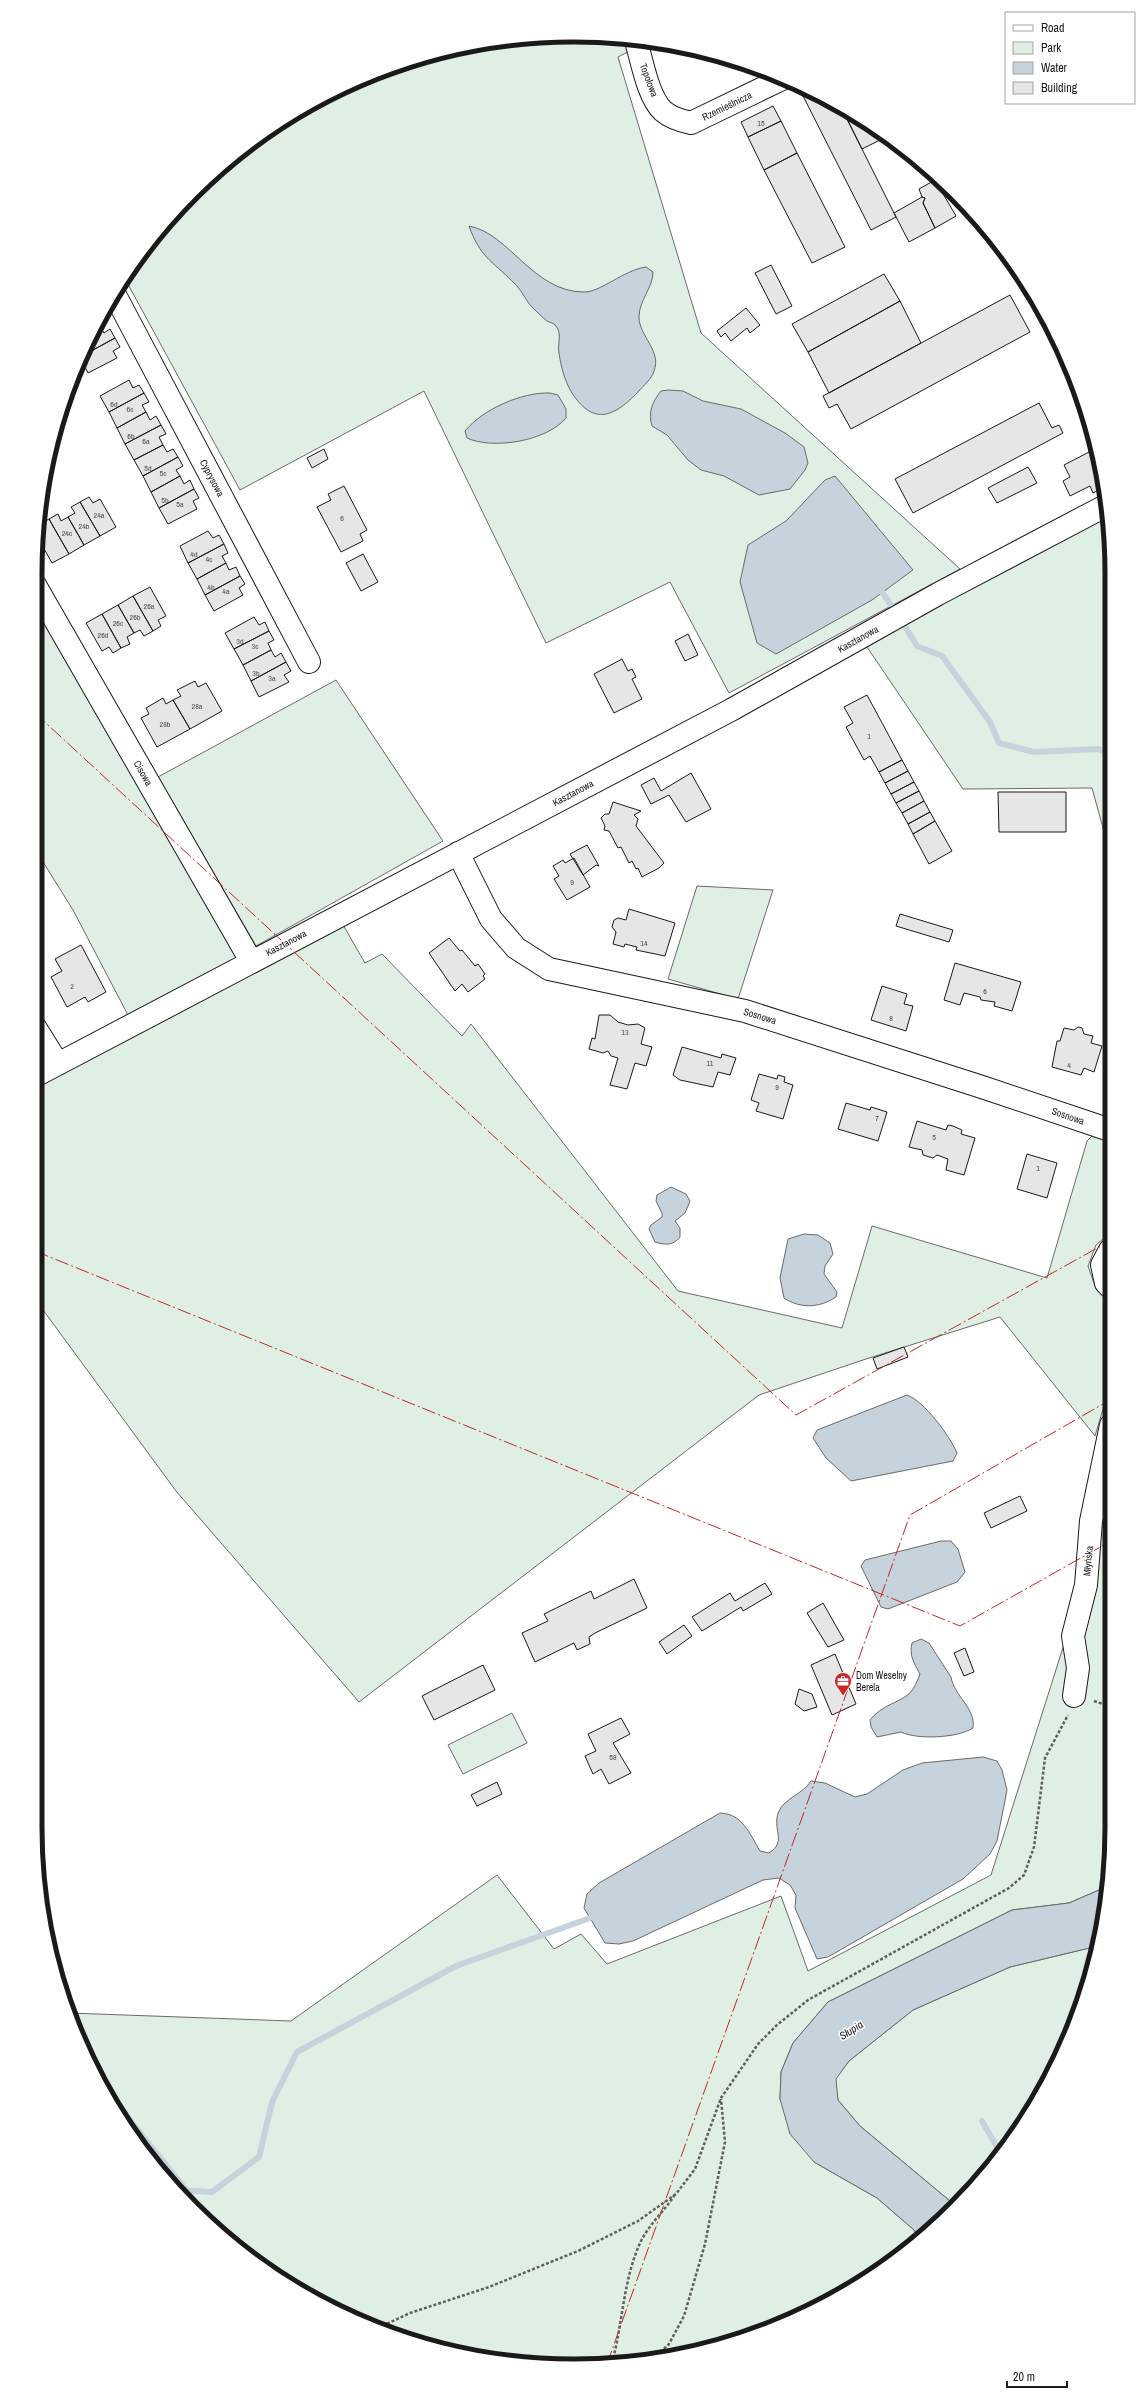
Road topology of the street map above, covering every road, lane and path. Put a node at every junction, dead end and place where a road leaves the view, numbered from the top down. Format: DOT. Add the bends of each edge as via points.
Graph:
graph roads {
  1 [pos="638,46"];
  2 [pos="776,82"];
  3 [pos="691,123"];
  4 [pos="117,301"];
  5 [pos="1101,508"];
  6 [pos="42,597"];
  7 [pos="309,662"];
  8 [pos="458,853"];
  9 [pos="251,961"];
  10 [pos="42,1038"];
  11 [pos="58,1064"];
  12 [pos="42,1072"];
  13 [pos="1105,1128"];
  14 [pos="1105,1259"];
  15 [pos="1105,1278"];
  16 [pos="1105,1454"];
  17 [pos="1074,1696"];
  18 [pos="721,2098"];
  19 [pos="676,2194"];
  20 [pos="385,2325"];
  21 [pos="661,2351"];
  22 [pos="614,2357"];
  1 -- 3 [label="street, Topolowa" via="650,88 663,110 677,119"];
  2 -- 3 [label="street, Rzemieślnicza"];
  4 -- 7 [label="street, Cyprysowa"];
  5 -- 8 [label="street, Kasztanowa" via="932,598 731,710"];
  6 -- 9 [label="street, Cisowa"];
  8 -- 9 [label="street, Kasztanowa"];
  8 -- 13 [label="street, Sosnowa" via="492,919 516,948 549,969 745,1011"];
  9 -- 11 [label="street, Kasztanowa"];
  10 -- 11 [label="street"];
  11 -- 12 [label="street, Kasztanowa"];
  14 -- 15 [label="street" via="1102,1265"];
  16 -- 17 [label="street, Młyńska" via="1091,1522 1086,1585 1073,1636 1078,1668"];
  17 -- 18 [label="path" via="1068,1714 1045,1758 1034,1847 1024,1875 1009,1888 808,2000 758,2044"];
  18 -- 19 [label="path" via="695,2169"];
  18 -- 21 [label="path" via="725,2142 705,2244 684,2316 669,2344"];
  19 -- 20 [label="path" via="638,2221 578,2251 488,2287 410,2313"];
  19 -- 22 [label="path" via="642,2241 624,2296 620,2333"];
}
